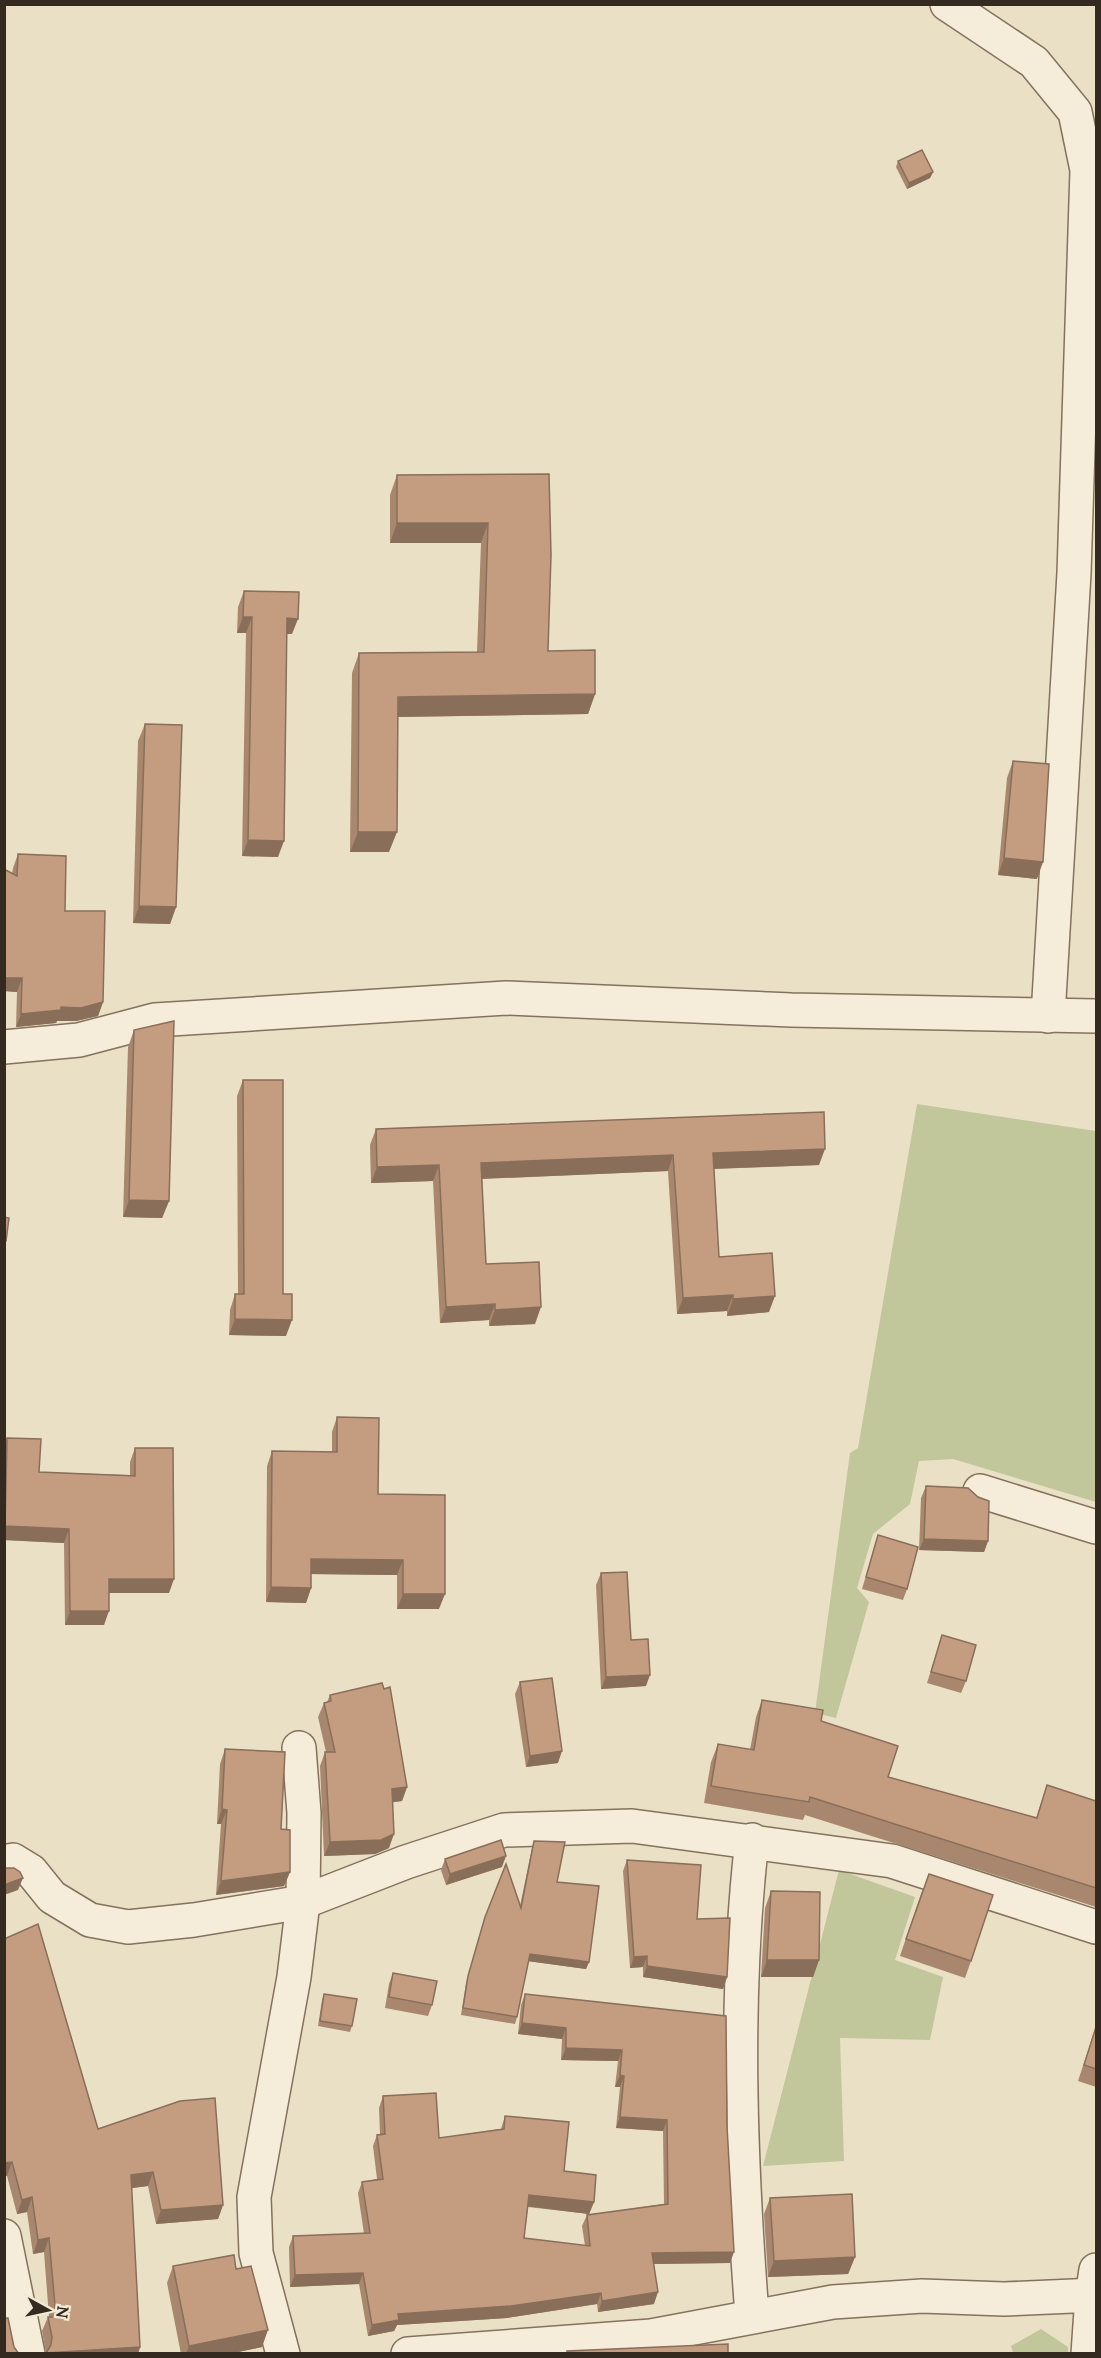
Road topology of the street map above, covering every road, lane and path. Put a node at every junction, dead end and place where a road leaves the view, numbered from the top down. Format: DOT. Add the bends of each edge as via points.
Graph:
graph roads {
  1 [pos="947,4"];
  2 [pos="1048,1016"];
  3 [pos="1096,1016"];
  4 [pos="4,1047"];
  5 [pos="980,1491"];
  6 [pos="1096,1527"];
  7 [pos="299,1748"];
  8 [pos="752,1840"];
  9 [pos="4,1862"];
  10 [pos="303,1902"];
  11 [pos="1096,1927"];
  12 [pos="4,2236"];
  13 [pos="1095,2287"];
  14 [pos="753,2315"];
  15 [pos="28,2354"];
  16 [pos="283,2354"];
  17 [pos="408,2354"];
  18 [pos="1088,2354"];
  1 -- 2 [label="street" via="1034,62 1075,112 1087,170 1074,573"];
  2 -- 3 [label="street"];
  2 -- 4 [label="street" via="506,998 155,1020 79,1040"];
  5 -- 6 [label="street"];
  7 -- 10 [label="street" via="304,1813"];
  8 -- 10 [label="street" via="632,1826 504,1830"];
  8 -- 11 [label="street" via="892,1861"];
  8 -- 14 [label="street" via="743,1913 742,2049 743,2196"];
  9 -- 10 [label="street" via="13,1860 31,1871 52,1897 90,1920 128,1927"];
  10 -- 16 [label="street" via="294,1977 254,2197 256,2253"];
  12 -- 15 [label="street"];
  13 -- 14 [label="street" via="1004,2299 922,2296 833,2302"];
  13 -- 18 [label="street"];
  14 -- 17 [label="street" via="651,2336"];
}
